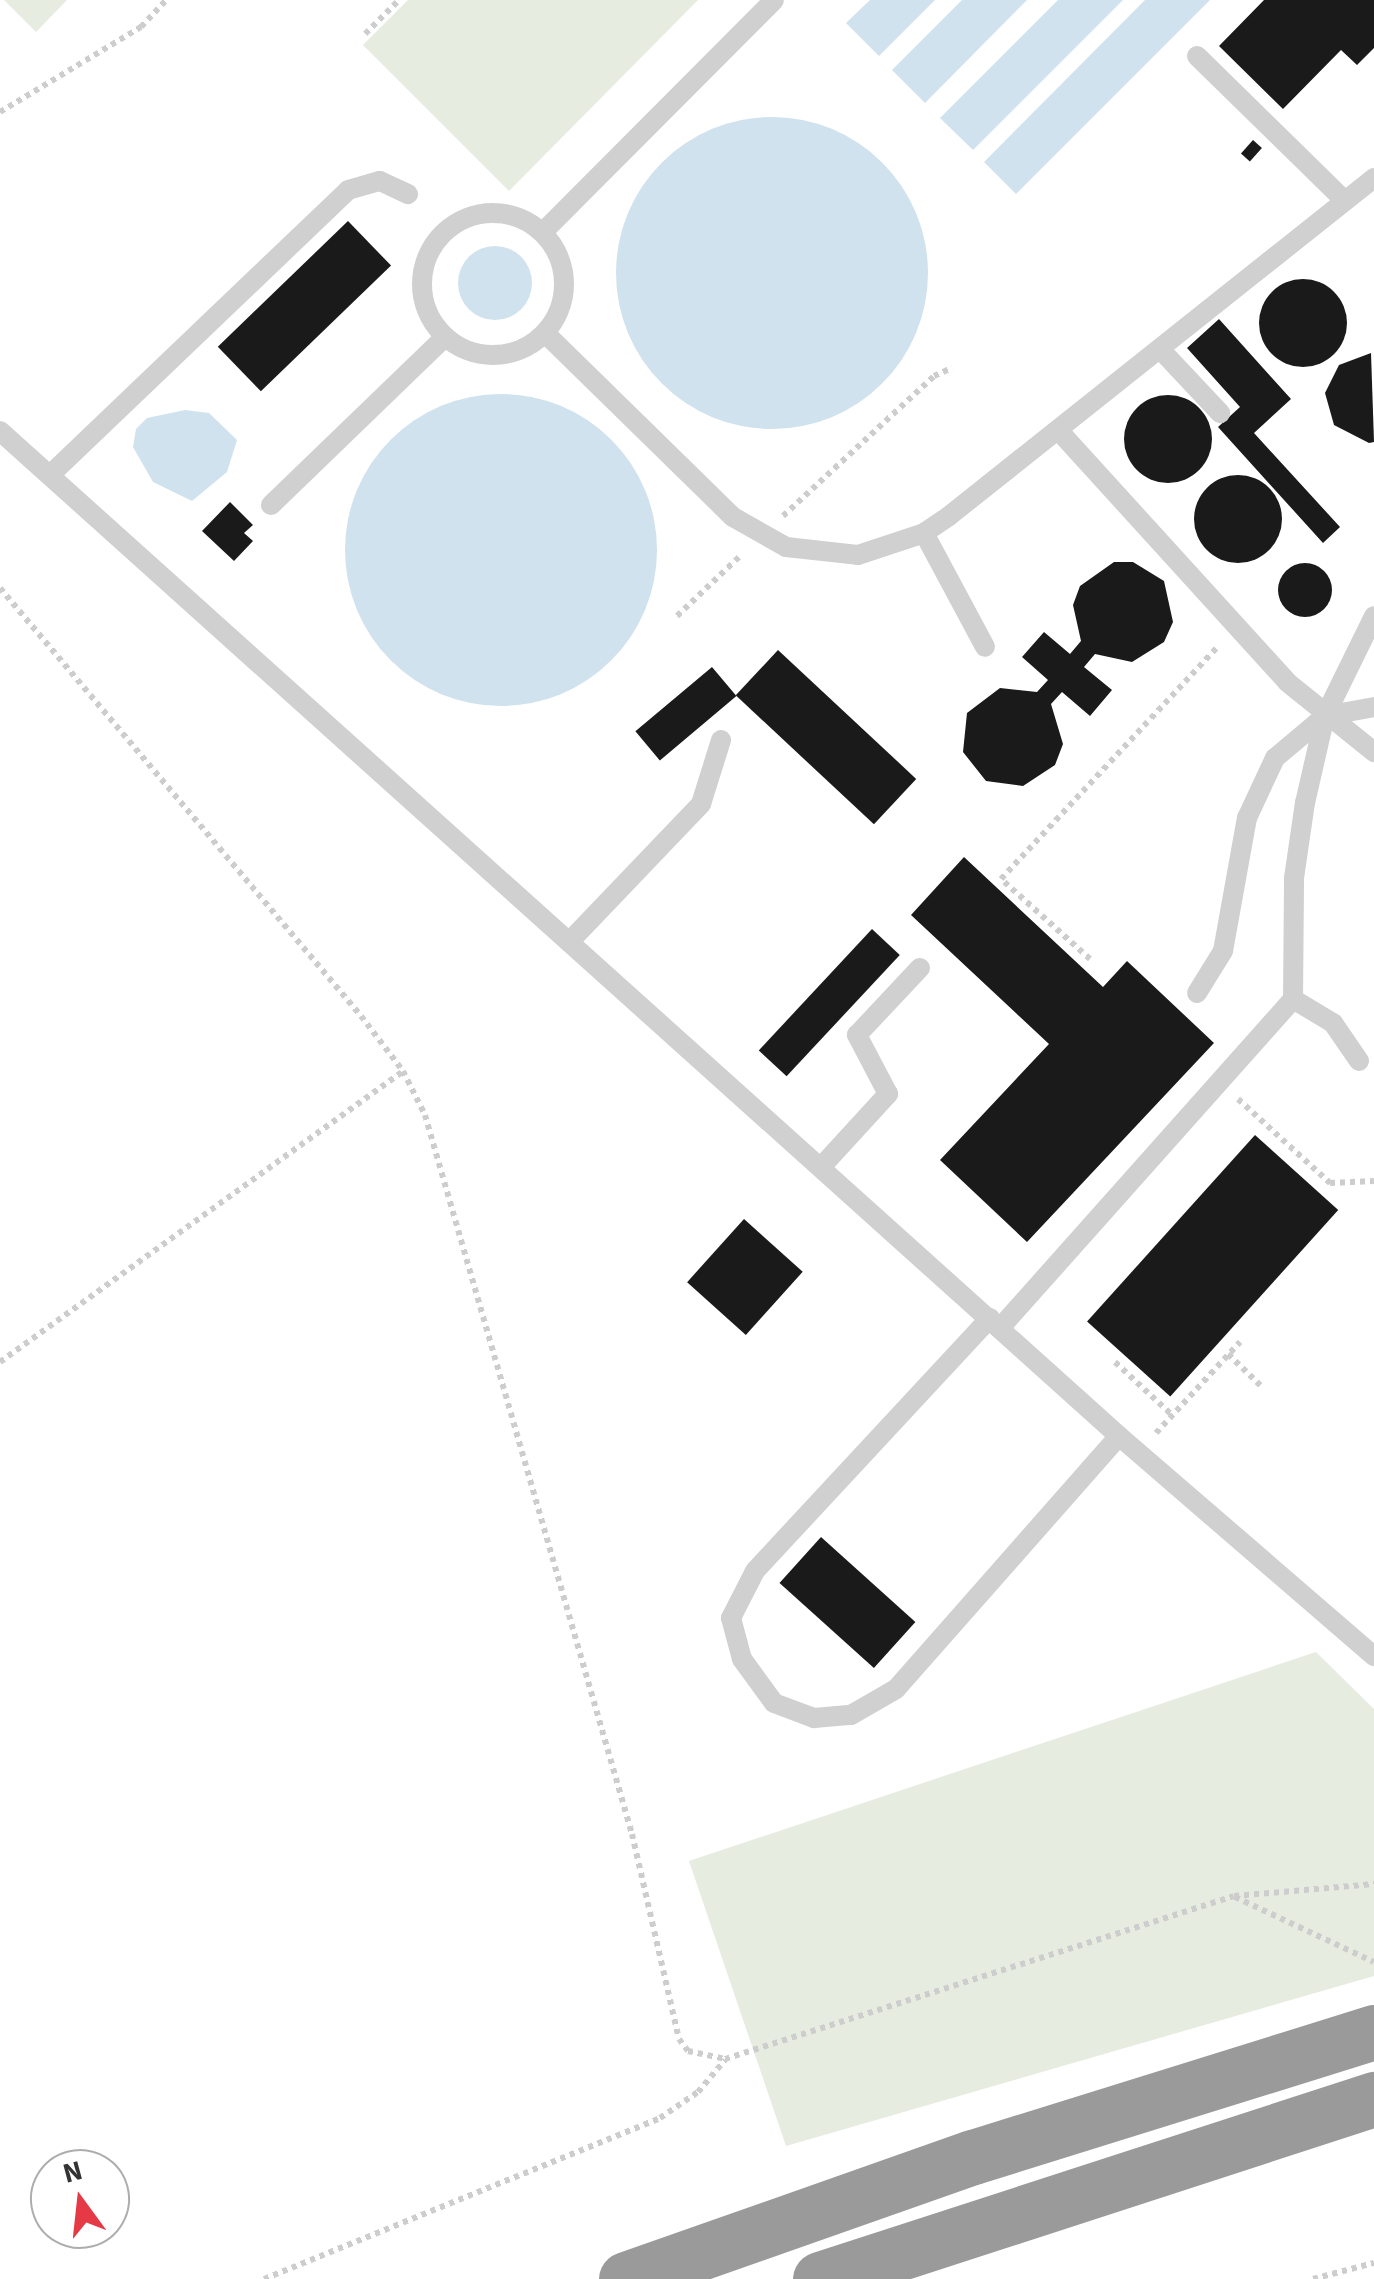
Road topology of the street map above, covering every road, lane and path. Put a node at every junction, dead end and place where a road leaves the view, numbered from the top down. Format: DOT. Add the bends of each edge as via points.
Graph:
graph roads {
  1 [pos="166,0"];
  2 [pos="400,0"];
  3 [pos="774,0"];
  4 [pos="365,34"];
  5 [pos="1197,56"];
  6 [pos="0,112"];
  7 [pos="1374,178"];
  8 [pos="408,194"];
  9 [pos="1345,201"];
  10 [pos="543,232"];
  11 [pos="545,333"];
  12 [pos="445,338"];
  13 [pos="1160,350"];
  14 [pos="952,368"];
  15 [pos="1220,413"];
  16 [pos="0,430"];
  17 [pos="1058,431"];
  18 [pos="50,475"];
  19 [pos="271,505"];
  20 [pos="924,533"];
  21 [pos="762,535"];
  22 [pos="0,588"];
  23 [pos="677,616"];
  24 [pos="1374,616"];
  25 [pos="1237,626"];
  26 [pos="985,648"];
  27 [pos="1374,707"];
  28 [pos="1325,716"];
  29 [pos="721,740"];
  30 [pos="1374,752"];
  31 [pos="572,940"];
  32 [pos="1090,959"];
  33 [pos="920,968"];
  34 [pos="1197,992"];
  35 [pos="1293,999"];
  36 [pos="1359,1061"];
  37 [pos="403,1072"];
  38 [pos="1219,1082"];
  39 [pos="822,1166"];
  40 [pos="1374,1181"];
  41 [pos="995,1323"];
  42 [pos="1240,1342"];
  43 [pos="1228,1354"];
  44 [pos="0,1362"];
  45 [pos="1115,1362"];
  46 [pos="1261,1386"];
  47 [pos="1172,1415"];
  48 [pos="1120,1436"];
  49 [pos="1138,1452"];
  50 [pos="1374,1656"];
  51 [pos="1374,1884"];
  52 [pos="1234,1896"];
  53 [pos="1374,1962"];
  54 [pos="1374,2032"];
  55 [pos="726,2059"];
  56 [pos="1374,2099"];
  57 [pos="1374,2264"];
  58 [pos="264,2279"];
  59 [pos="626,2279"];
  60 [pos="820,2279"];
  61 [pos="1313,2279"];
  1 -- 6 [label="path" via="141,26"];
  2 -- 4 [label="path"];
  3 -- 10 [label="lane"];
  5 -- 9 [label="lane"];
  7 -- 9 [label="lane"];
  8 -- 18 [label="lane" via="380,182 348,190"];
  9 -- 13 [label="lane"];
  10 -- 11 [label="lane" via="565,280 560,308"];
  10 -- 12 [label="lane" via="515,216 484,212 443,232 425,260 421,287 428,316"];
  11 -- 12 [label="lane" via="497,356 469,352"];
  11 -- 21 [label="lane" via="733,516"];
  12 -- 19 [label="lane"];
  13 -- 15 [label="lane"];
  13 -- 17 [label="lane"];
  14 -- 21 [label="path" via="934,376"];
  16 -- 18 [label="lane"];
  17 -- 20 [label="lane"];
  17 -- 25 [label="lane"];
  18 -- 31 [label="lane"];
  20 -- 21 [label="lane" via="858,555 818,554"];
  20 -- 26 [label="lane"];
  21 -- 23 [label="path"];
  22 -- 37 [label="path"];
  24 -- 28 [label="lane"];
  25 -- 28 [label="lane"];
  25 -- 32 [label="path" via="1000,879"];
  27 -- 28 [label="lane"];
  28 -- 30 [label="lane"];
  28 -- 34 [label="lane" via="1275,758 1247,818 1223,951"];
  28 -- 35 [label="lane" via="1294,878"];
  29 -- 31 [label="lane" via="701,804"];
  31 -- 39 [label="lane"];
  33 -- 39 [label="lane" via="857,1035 888,1094"];
  35 -- 36 [label="lane" via="1333,1023"];
  35 -- 38 [label="lane"];
  37 -- 44 [label="path"];
  37 -- 55 [label="path" via="425,1116 632,1834 679,2039 704,2059"];
  38 -- 40 [label="path" via="1330,1184"];
  38 -- 41 [label="lane"];
  39 -- 41 [label="lane"];
  41 -- 48 [label="lane"];
  41 -- 48 [label="lane" via="755,1571 731,1618 742,1659 774,1703 814,1718 851,1715 896,1689"];
  42 -- 43 [label="path"];
  43 -- 46 [label="path"];
  43 -- 47 [label="path"];
  45 -- 47 [label="path"];
  47 -- 49 [label="path"];
  48 -- 49 [label="lane"];
  49 -- 50 [label="lane"];
  51 -- 52 [label="path"];
  52 -- 53 [label="path"];
  52 -- 55 [label="path"];
  54 -- 59 [label="highway" via="973,2157"];
  55 -- 58 [label="path" via="698,2092 660,2118"];
  56 -- 60 [label="highway"];
  57 -- 61 [label="path"];
}
